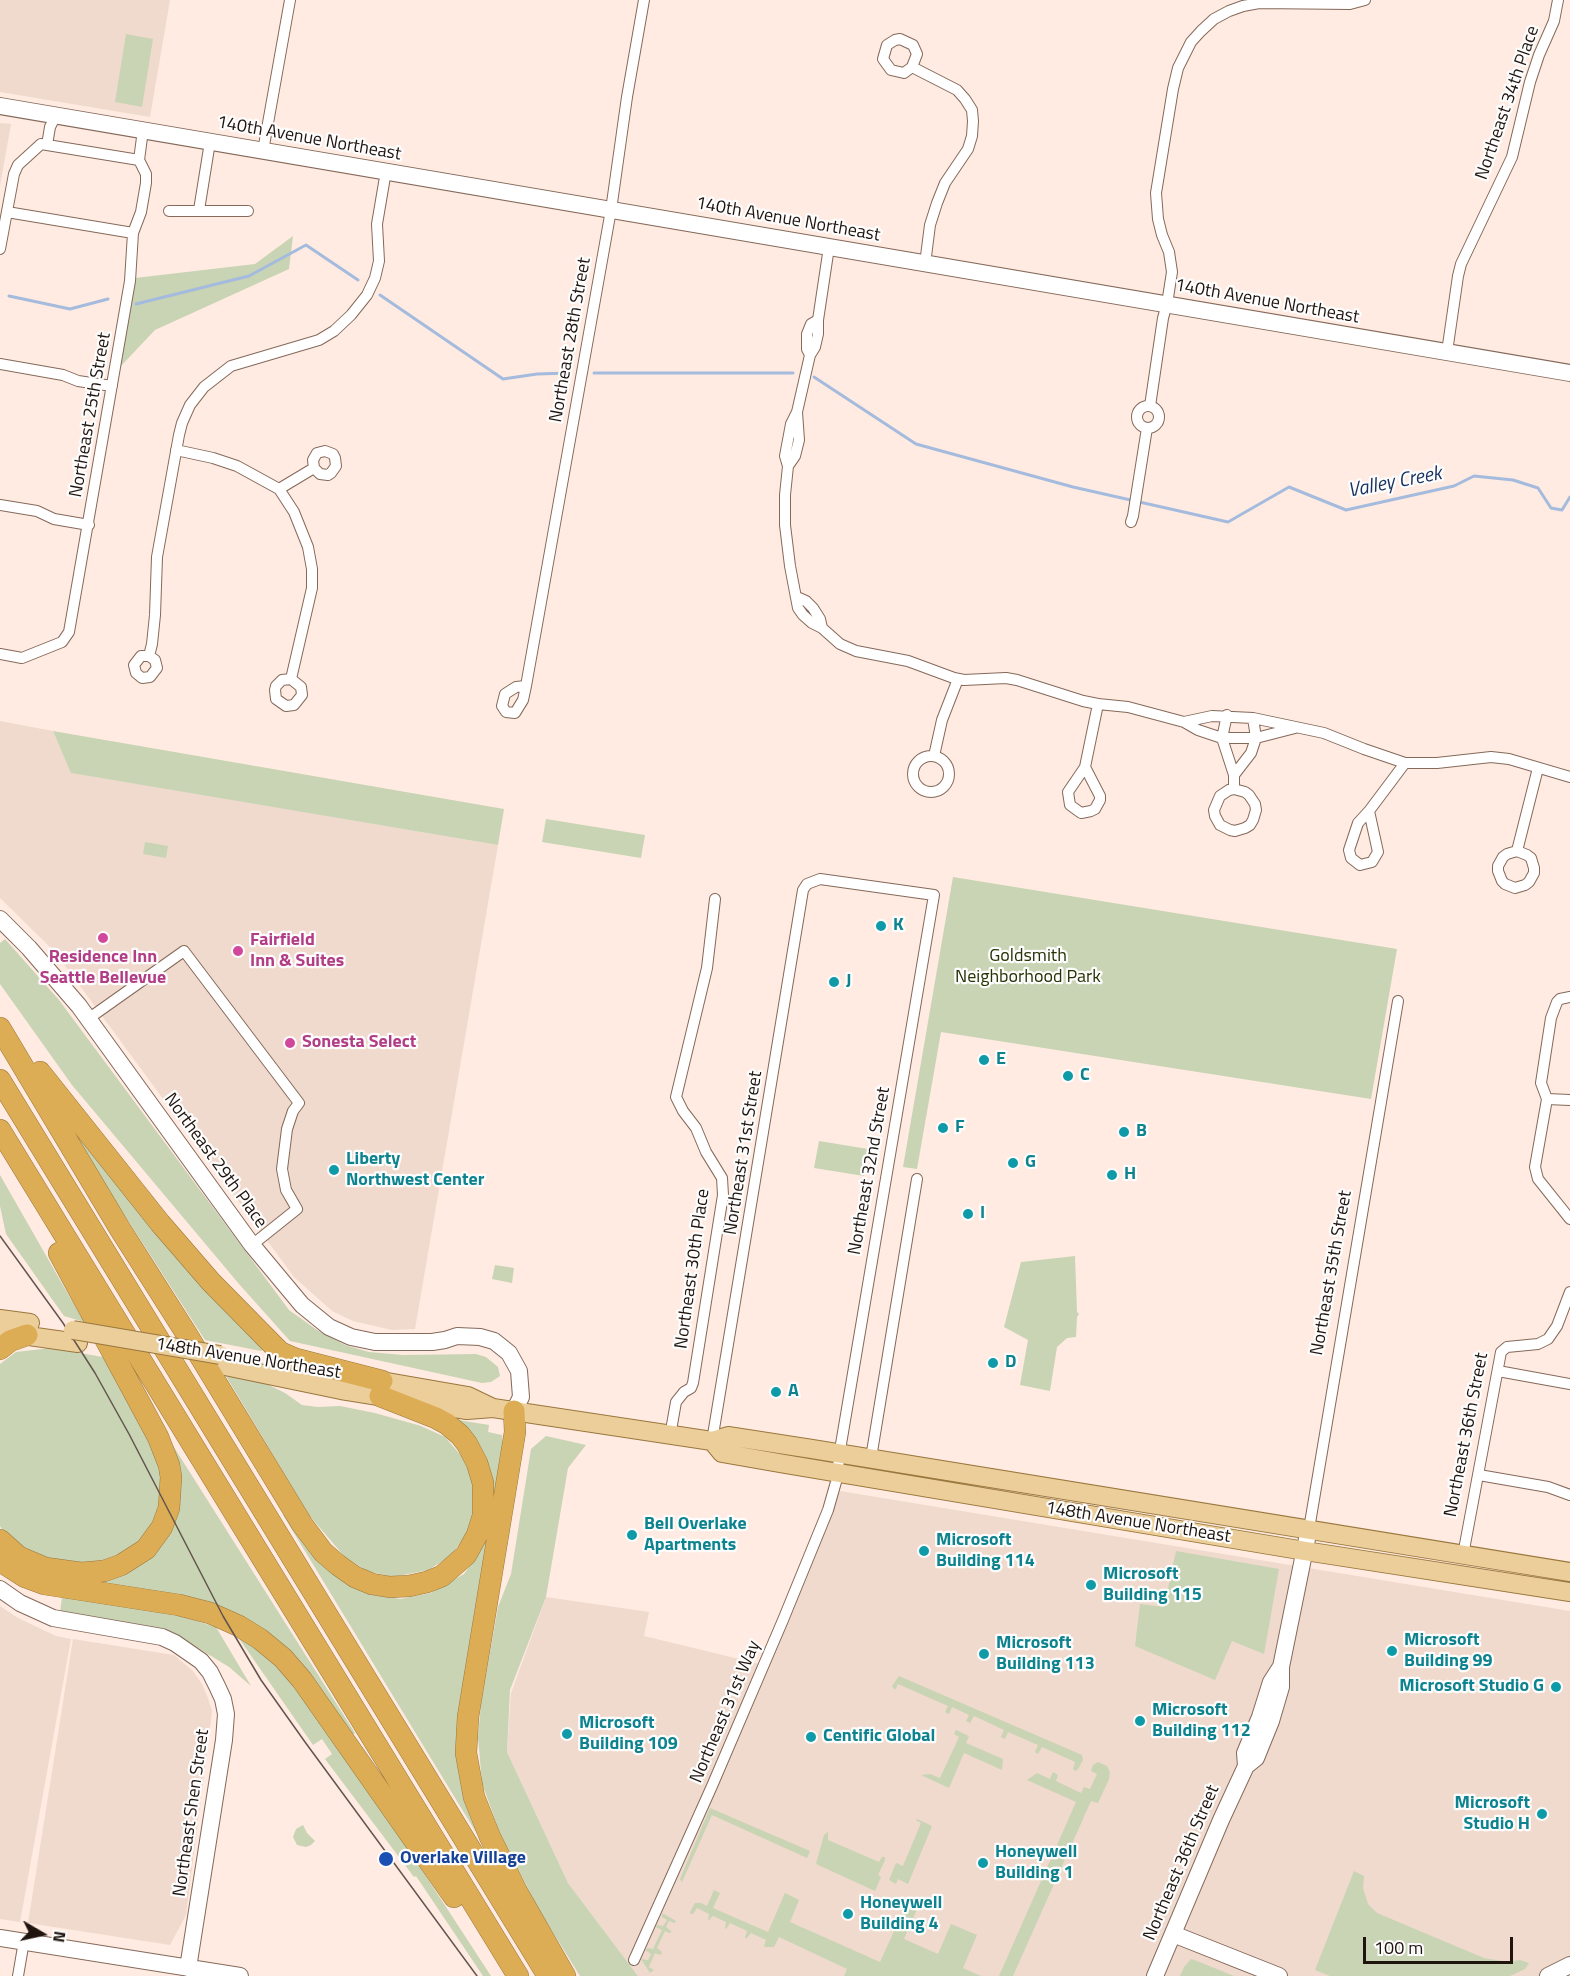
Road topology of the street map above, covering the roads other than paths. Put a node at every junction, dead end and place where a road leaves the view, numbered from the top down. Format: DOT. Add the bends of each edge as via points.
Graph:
graph roads {
  1 [pos="290,0"];
  2 [pos="644,0"];
  3 [pos="1365,0"];
  4 [pos="1558,0"];
  5 [pos="912,67"];
  6 [pos="0,106"];
  7 [pos="56,115"];
  8 [pos="143,130"];
  9 [pos="210,142"];
  10 [pos="47,145"];
  11 [pos="263,151"];
  12 [pos="139,160"];
  13 [pos="386,171"];
  14 [pos="199,210"];
  15 [pos="611,210"];
  16 [pos="169,211"];
  17 [pos="248,211"];
  18 [pos="7,212"];
  19 [pos="133,233"];
  20 [pos="829,247"];
  21 [pos="0,249"];
  22 [pos="925,264"];
  23 [pos="1167,304"];
  24 [pos="1447,352"];
  25 [pos="0,364"];
  26 [pos="1570,373"];
  27 [pos="112,386"];
  28 [pos="176,450"];
  29 [pos="314,468"];
  30 [pos="279,489"];
  31 [pos="0,505"];
  32 [pos="1131,522"];
  33 [pos="89,525"];
  34 [pos="0,654"];
  35 [pos="149,656"];
  36 [pos="291,679"];
  37 [pos="958,679"];
  38 [pos="526,686"];
  39 [pos="1098,704"];
  40 [pos="1227,715"];
  41 [pos="1253,718"];
  42 [pos="1184,722"];
  43 [pos="1296,728"];
  44 [pos="1222,738"];
  45 [pos="1256,738"];
  46 [pos="934,756"];
  47 [pos="1405,763"];
  48 [pos="1085,768"];
  49 [pos="1538,768"];
  50 [pos="1234,775"];
  51 [pos="1570,777"];
  52 [pos="1234,789"];
  53 [pos="1369,811"];
  54 [pos="1517,851"];
  55 [pos="934,895"];
  56 [pos="715,899"];
  57 [pos="0,919"];
  58 [pos="1565,998"];
  59 [pos="1398,1001"];
  60 [pos="0,1018"];
  61 [pos="88,1019"];
  62 [pos="0,1028"];
  63 [pos="0,1080"];
  64 [pos="1546,1099"];
  65 [pos="1570,1100"];
  66 [pos="0,1130"];
  67 [pos="0,1148"];
  68 [pos="916,1179"];
  69 [pos="1570,1219"];
  70 [pos="252,1245"];
  71 [pos="1570,1292"];
  72 [pos="0,1319"];
  73 [pos="0,1332"];
  74 [pos="27,1335"];
  75 [pos="76,1337"];
  76 [pos="0,1349"];
  77 [pos="1498,1371"];
  78 [pos="1570,1384"];
  79 [pos="381,1388"];
  80 [pos="514,1411"];
  81 [pos="670,1436"];
  82 [pos="712,1442"];
  83 [pos="839,1453"];
  84 [pos="871,1458"];
  85 [pos="837,1473"];
  86 [pos="1479,1475"];
  87 [pos="1570,1496"];
  88 [pos="1309,1529"];
  89 [pos="0,1540"];
  90 [pos="1305,1551"];
  91 [pos="1463,1555"];
  92 [pos="0,1561"];
  93 [pos="1570,1572"];
  94 [pos="0,1589"];
  95 [pos="1570,1592"];
  96 [pos="1173,1934"];
  97 [pos="0,1938"];
  98 [pos="24,1941"];
  99 [pos="633,1960"];
  100 [pos="1570,1965"];
  101 [pos="188,1972"];
  102 [pos="18,1976"];
  103 [pos="240,1976"];
  104 [pos="516,1976"];
  105 [pos="548,1976"];
  106 [pos="565,1976"];
  107 [pos="1155,1976"];
  108 [pos="1279,1976"];
  109 [pos="1548,1976"];
  1 -- 11 [label="street"];
  2 -- 15 [label="street, Northeast 28th Street"];
  3 -- 23 [label="street" via="1350,4 1243,6 1214,19 1191,42 1173,89 1156,193 1158,219 1172,263"];
  4 -- 24 [label="street, Northeast 34th Place" via="1554,21 1530,82 1512,157 1461,264"];
  5 -- 22 [label="street" via="957,90 972,110 973,121 968,149 945,183 937,203"];
  6 -- 7 [label="street, 140th Avenue Northeast"];
  7 -- 8 [label="street, 140th Avenue Northeast"];
  7 -- 10 [label="street"];
  8 -- 9 [label="street, 140th Avenue Northeast"];
  8 -- 12 [label="street, Northeast 25th Street"];
  9 -- 11 [label="street, 140th Avenue Northeast"];
  9 -- 14 [label="street"];
  10 -- 12 [label="street"];
  10 -- 18 [label="street" via="41,144 18,165"];
  11 -- 13 [label="street, 140th Avenue Northeast"];
  12 -- 19 [label="street, Northeast 25th Street" via="146,183"];
  13 -- 15 [label="street, 140th Avenue Northeast"];
  13 -- 28 [label="street" via="377,224 379,261 367,295 334,331 319,340 231,366 217,376 190,405"];
  14 -- 16 [label="street"];
  14 -- 17 [label="street"];
  15 -- 20 [label="street, 140th Avenue Northeast"];
  15 -- 38 [label="street, Northeast 28th Street"];
  18 -- 19 [label="street"];
  18 -- 21 [label="street"];
  19 -- 27 [label="street, Northeast 25th Street" via="130,281"];
  20 -- 22 [label="street, 140th Avenue Northeast"];
  20 -- 37 [label="street" via="818,334 787,437 785,456 785,525 798,608 840,644 908,661"];
  22 -- 23 [label="street, 140th Avenue Northeast"];
  23 -- 24 [label="street, 140th Avenue Northeast"];
  23 -- 32 [label="street" via="1150,406 1138,414 1138,421 1147,428"];
  24 -- 26 [label="street, 140th Avenue Northeast"];
  25 -- 27 [label="street"];
  27 -- 33 [label="street, Northeast 25th Street"];
  28 -- 30 [label="street" via="237,466"];
  28 -- 35 [label="street" via="157,557"];
  29 -- 30 [label="street"];
  30 -- 36 [label="street" via="302,528 312,569 312,588"];
  31 -- 33 [label="street"];
  33 -- 34 [label="street, Northeast 25th Street" via="69,632 62,642 22,658"];
  37 -- 39 [label="street" via="1006,678"];
  37 -- 46 [label="street" via="942,720"];
  39 -- 42 [label="street" via="1128,707"];
  39 -- 48 [label="street"];
  40 -- 41 [label="street"];
  40 -- 42 [label="street"];
  40 -- 44 [label="street"];
  41 -- 43 [label="street"];
  41 -- 45 [label="street"];
  42 -- 44 [label="street"];
  43 -- 45 [label="street"];
  43 -- 47 [label="street" via="1324,733"];
  44 -- 45 [label="street"];
  44 -- 50 [label="street"];
  45 -- 50 [label="street" via="1251,753"];
  47 -- 49 [label="street" via="1491,757"];
  47 -- 53 [label="street"];
  49 -- 51 [label="street"];
  49 -- 54 [label="street"];
  50 -- 52 [label="street"];
  55 -- 82 [label="street, Northeast 31st Street" via="820,879 803,890"];
  55 -- 83 [label="street, Northeast 32nd Street"];
  56 -- 81 [label="street, Northeast 30th Place" via="707,968 676,1097 722,1178 723,1195 693,1383 676,1402"];
  57 -- 61 [label="street, Northeast 29th Place"];
  58 -- 64 [label="street" via="1554,1008 1551,1018 1542,1074"];
  59 -- 88 [label="street, Northeast 35th Street"];
  60 -- 79 [label="highway" via="160,1223 280,1352"];
  61 -- 70 [label="street, Northeast 29th Place"];
  61 -- 70 [label="street" via="184,951 299,1103 287,1129 282,1169 286,1190 297,1209"];
  62 -- 79 [label="highway" via="302,1524 323,1552 355,1577 390,1587 409,1586 442,1576 466,1554 483,1516 483,1483 477,1463 460,1436 447,1424"];
  63 -- 105 [label="highway"];
  64 -- 65 [label="street"];
  64 -- 69 [label="street" via="1536,1173"];
  66 -- 104 [label="highway"];
  67 -- 89 [label="highway" via="158,1437 169,1466 171,1489 169,1508 158,1534 138,1556 112,1569 89,1573 45,1568 19,1557"];
  68 -- 84 [label="street"];
  70 -- 80 [label="street, Northeast 29th Place" via="302,1305 330,1327 351,1337 395,1343 457,1336 494,1341 510,1353 519,1371 521,1397"];
  71 -- 77 [label="street, Northeast 36th Street" via="1548,1339 1504,1348"];
  72 -- 75 [label="main road, 148th Avenue Northeast"];
  73 -- 74 [label="main road, 148th Avenue Northeast"];
  74 -- 75 [label="main road, 148th Avenue Northeast"];
  74 -- 76 [label="highway"];
  75 -- 79 [label="main road, 148th Avenue Northeast, bridge"];
  77 -- 78 [label="street"];
  77 -- 86 [label="street, Northeast 36th Street"];
  79 -- 80 [label="main road, 148th Avenue Northeast" via="468,1396 493,1408"];
  80 -- 81 [label="main road, 148th Avenue Northeast"];
  80 -- 106 [label="highway" via="515,1432 468,1717 466,1753 474,1797 490,1837"];
  81 -- 82 [label="main road, 148th Avenue Northeast"];
  82 -- 83 [label="main road, 148th Avenue Northeast" via="728,1436"];
  82 -- 85 [label="main road, 148th Avenue Northeast" via="722,1453"];
  83 -- 84 [label="main road, 148th Avenue Northeast"];
  83 -- 85 [label="street, Northeast 32nd Street"];
  84 -- 88 [label="main road, 148th Avenue Northeast"];
  85 -- 90 [label="main road, 148th Avenue Northeast"];
  85 -- 99 [label="street, Northeast 31st Way" via="828,1510 783,1620"];
  86 -- 87 [label="street" via="1548,1487"];
  86 -- 91 [label="street, Northeast 36th Street"];
  88 -- 90 [label="street, Northeast 35th Street"];
  88 -- 91 [label="main road, 148th Avenue Northeast"];
  90 -- 95 [label="main road, 148th Avenue Northeast"];
  90 -- 96 [label="street, Northeast 36th Street" via="1281,1667 1271,1682 1245,1753 1246,1766"];
  91 -- 93 [label="main road, 148th Avenue Northeast"];
  92 -- 104 [label="highway" via="44,1584 210,1613 260,1639 302,1680 461,1907"];
  94 -- 101 [label="street, Northeast Shen Street" via="53,1618 162,1637 201,1661 218,1686 226,1714 224,1740"];
  96 -- 107 [label="street, Northeast 36th Street"];
  96 -- 108 [label="street"];
  97 -- 98 [label="street"];
  98 -- 101 [label="street"];
  98 -- 102 [label="street"];
  100 -- 109 [label="street"];
  101 -- 103 [label="street"];
}
